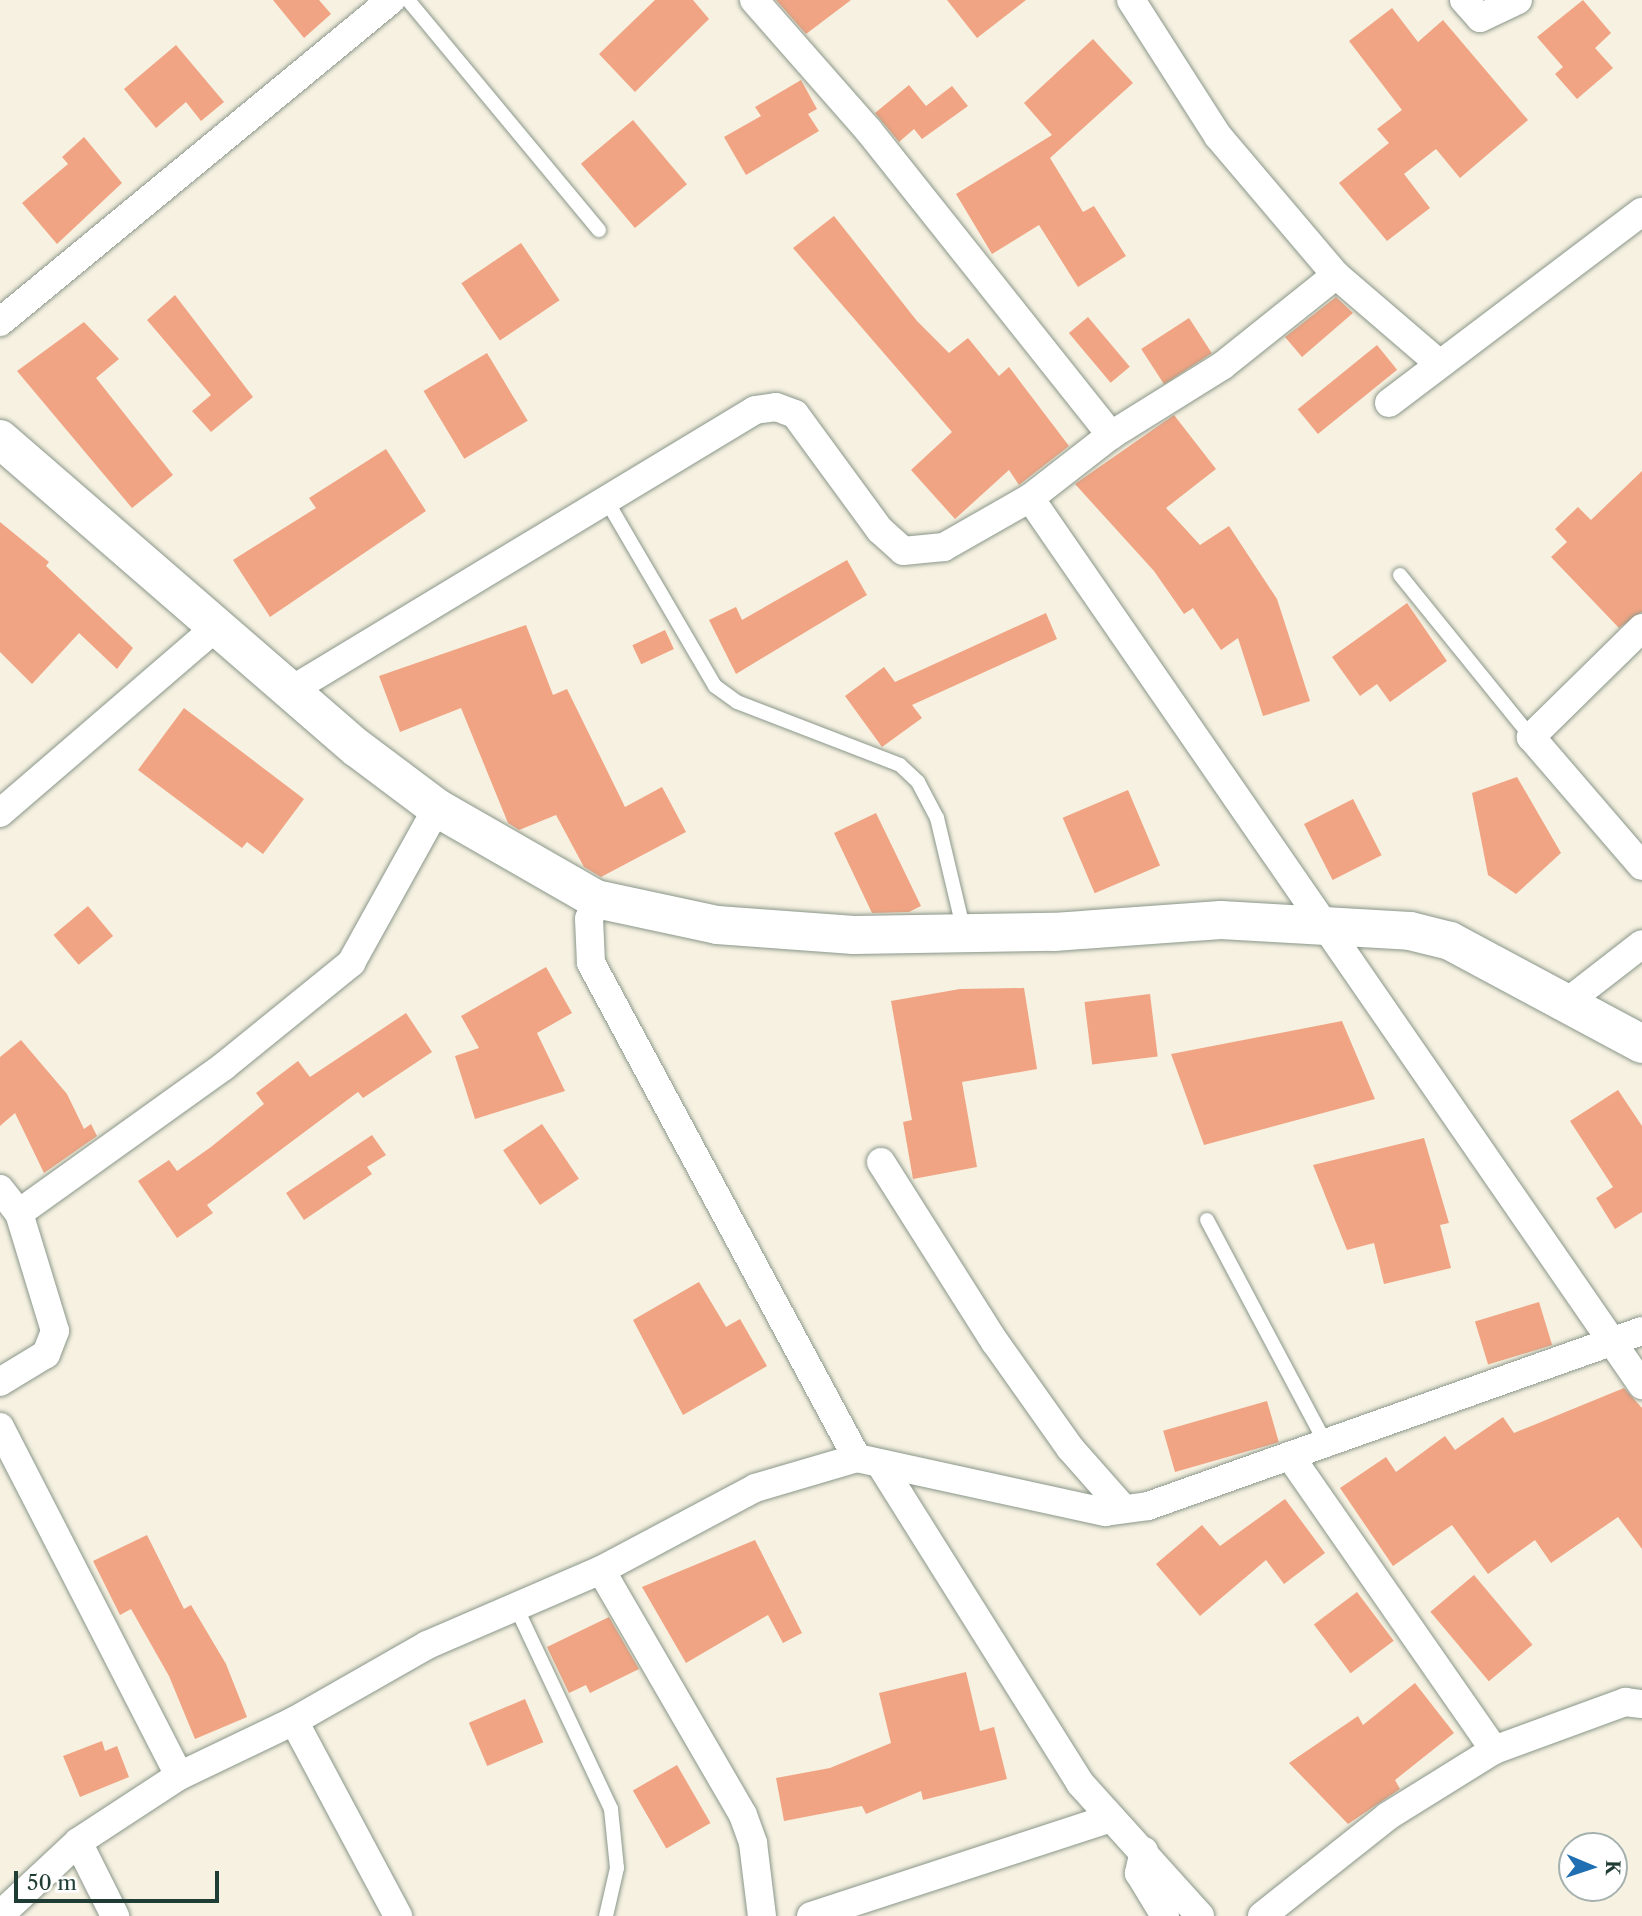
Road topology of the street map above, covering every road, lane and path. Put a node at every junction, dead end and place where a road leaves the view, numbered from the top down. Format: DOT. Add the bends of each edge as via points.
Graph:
graph roads {
  1 [pos="391,0"];
  2 [pos="408,0"];
  3 [pos="754,0"];
  4 [pos="1131,0"];
  5 [pos="1464,0"];
  6 [pos="1518,0"];
  7 [pos="1642,212"];
  8 [pos="598,230"];
  9 [pos="1336,275"];
  10 [pos="0,322"];
  11 [pos="1437,362"];
  12 [pos="1389,403"];
  13 [pos="1111,435"];
  14 [pos="0,439"];
  15 [pos="1030,498"];
  16 [pos="608,503"];
  17 [pos="1400,575"];
  18 [pos="216,627"];
  19 [pos="1642,628"];
  20 [pos="290,691"];
  21 [pos="1531,737"];
  22 [pos="437,808"];
  23 [pos="0,813"];
  24 [pos="1642,866"];
  25 [pos="596,900"];
  26 [pos="1329,929"];
  27 [pos="965,934"];
  28 [pos="1642,944"];
  29 [pos="1566,1003"];
  30 [pos="1642,1044"];
  31 [pos="881,1162"];
  32 [pos="0,1189"];
  33 [pos="19,1213"];
  34 [pos="1207,1220"];
  35 [pos="1642,1331"];
  36 [pos="1609,1345"];
  37 [pos="0,1382"];
  38 [pos="1642,1385"];
  39 [pos="0,1427"];
  40 [pos="1326,1444"];
  41 [pos="1290,1456"];
  42 [pos="869,1463"];
  43 [pos="1124,1509"];
  44 [pos="601,1570"];
  45 [pos="516,1607"];
  46 [pos="1642,1704"];
  47 [pos="295,1721"];
  48 [pos="1494,1750"];
  49 [pos="180,1776"];
  50 [pos="1108,1819"];
  51 [pos="78,1842"];
  52 [pos="1144,1851"];
  53 [pos="3,1902"];
  54 [pos="115,1916"];
  55 [pos="398,1916"];
  56 [pos="606,1916"];
  57 [pos="762,1916"];
  58 [pos="811,1916"];
  59 [pos="1165,1916"];
  60 [pos="1200,1916"];
  61 [pos="1262,1916"];
  1 -- 10 [label="street" via="150,192"];
  2 -- 8 [label="lane"];
  3 -- 13 [label="street" via="869,131"];
  4 -- 9 [label="street" via="1218,136"];
  5 -- 6 [label="street" via="1480,19"];
  7 -- 11 [label="street"];
  9 -- 11 [label="street"];
  9 -- 13 [label="street" via="1222,366"];
  11 -- 12 [label="street"];
  13 -- 15 [label="street"];
  14 -- 18 [label="street"];
  15 -- 16 [label="street" via="944,547 903,551 880,530 795,414 776,407 755,410 688,445"];
  15 -- 26 [label="street"];
  16 -- 20 [label="street"];
  16 -- 27 [label="lane" via="715,686 737,702 900,765 918,782 937,818"];
  17 -- 21 [label="lane"];
  18 -- 20 [label="street"];
  18 -- 23 [label="street"];
  19 -- 21 [label="street"];
  20 -- 22 [label="street"];
  21 -- 24 [label="street"];
  22 -- 25 [label="street"];
  22 -- 33 [label="street" via="351,963 224,1066"];
  25 -- 27 [label="street" via="717,925 854,935"];
  25 -- 42 [label="street" via="589,919 591,963"];
  26 -- 27 [label="street" via="1221,920"];
  26 -- 29 [label="street" via="1410,931 1450,941"];
  26 -- 36 [label="street"];
  28 -- 29 [label="street"];
  29 -- 30 [label="street"];
  31 -- 43 [label="street" via="995,1342 1070,1448"];
  32 -- 33 [label="street"];
  33 -- 37 [label="street" via="55,1331 46,1354"];
  34 -- 40 [label="lane"];
  35 -- 36 [label="street"];
  36 -- 38 [label="street"];
  36 -- 40 [label="street"];
  39 -- 49 [label="street"];
  40 -- 41 [label="street"];
  41 -- 43 [label="street"];
  41 -- 48 [label="street"];
  42 -- 43 [label="street" via="954,1476 1105,1512"];
  42 -- 44 [label="street" via="755,1489"];
  42 -- 50 [label="street"];
  44 -- 45 [label="street"];
  44 -- 57 [label="street" via="743,1815 753,1843"];
  45 -- 47 [label="street" via="427,1645"];
  45 -- 56 [label="lane" via="611,1809 617,1868"];
  46 -- 48 [label="street" via="1625,1702"];
  47 -- 49 [label="street"];
  47 -- 55 [label="street"];
  48 -- 61 [label="street" via="1388,1816"];
  49 -- 51 [label="street"];
  50 -- 52 [label="street"];
  50 -- 58 [label="street"];
  51 -- 53 [label="street"];
  51 -- 54 [label="street"];
  52 -- 59 [label="street" via="1139,1873"];
  52 -- 60 [label="street"];
}
